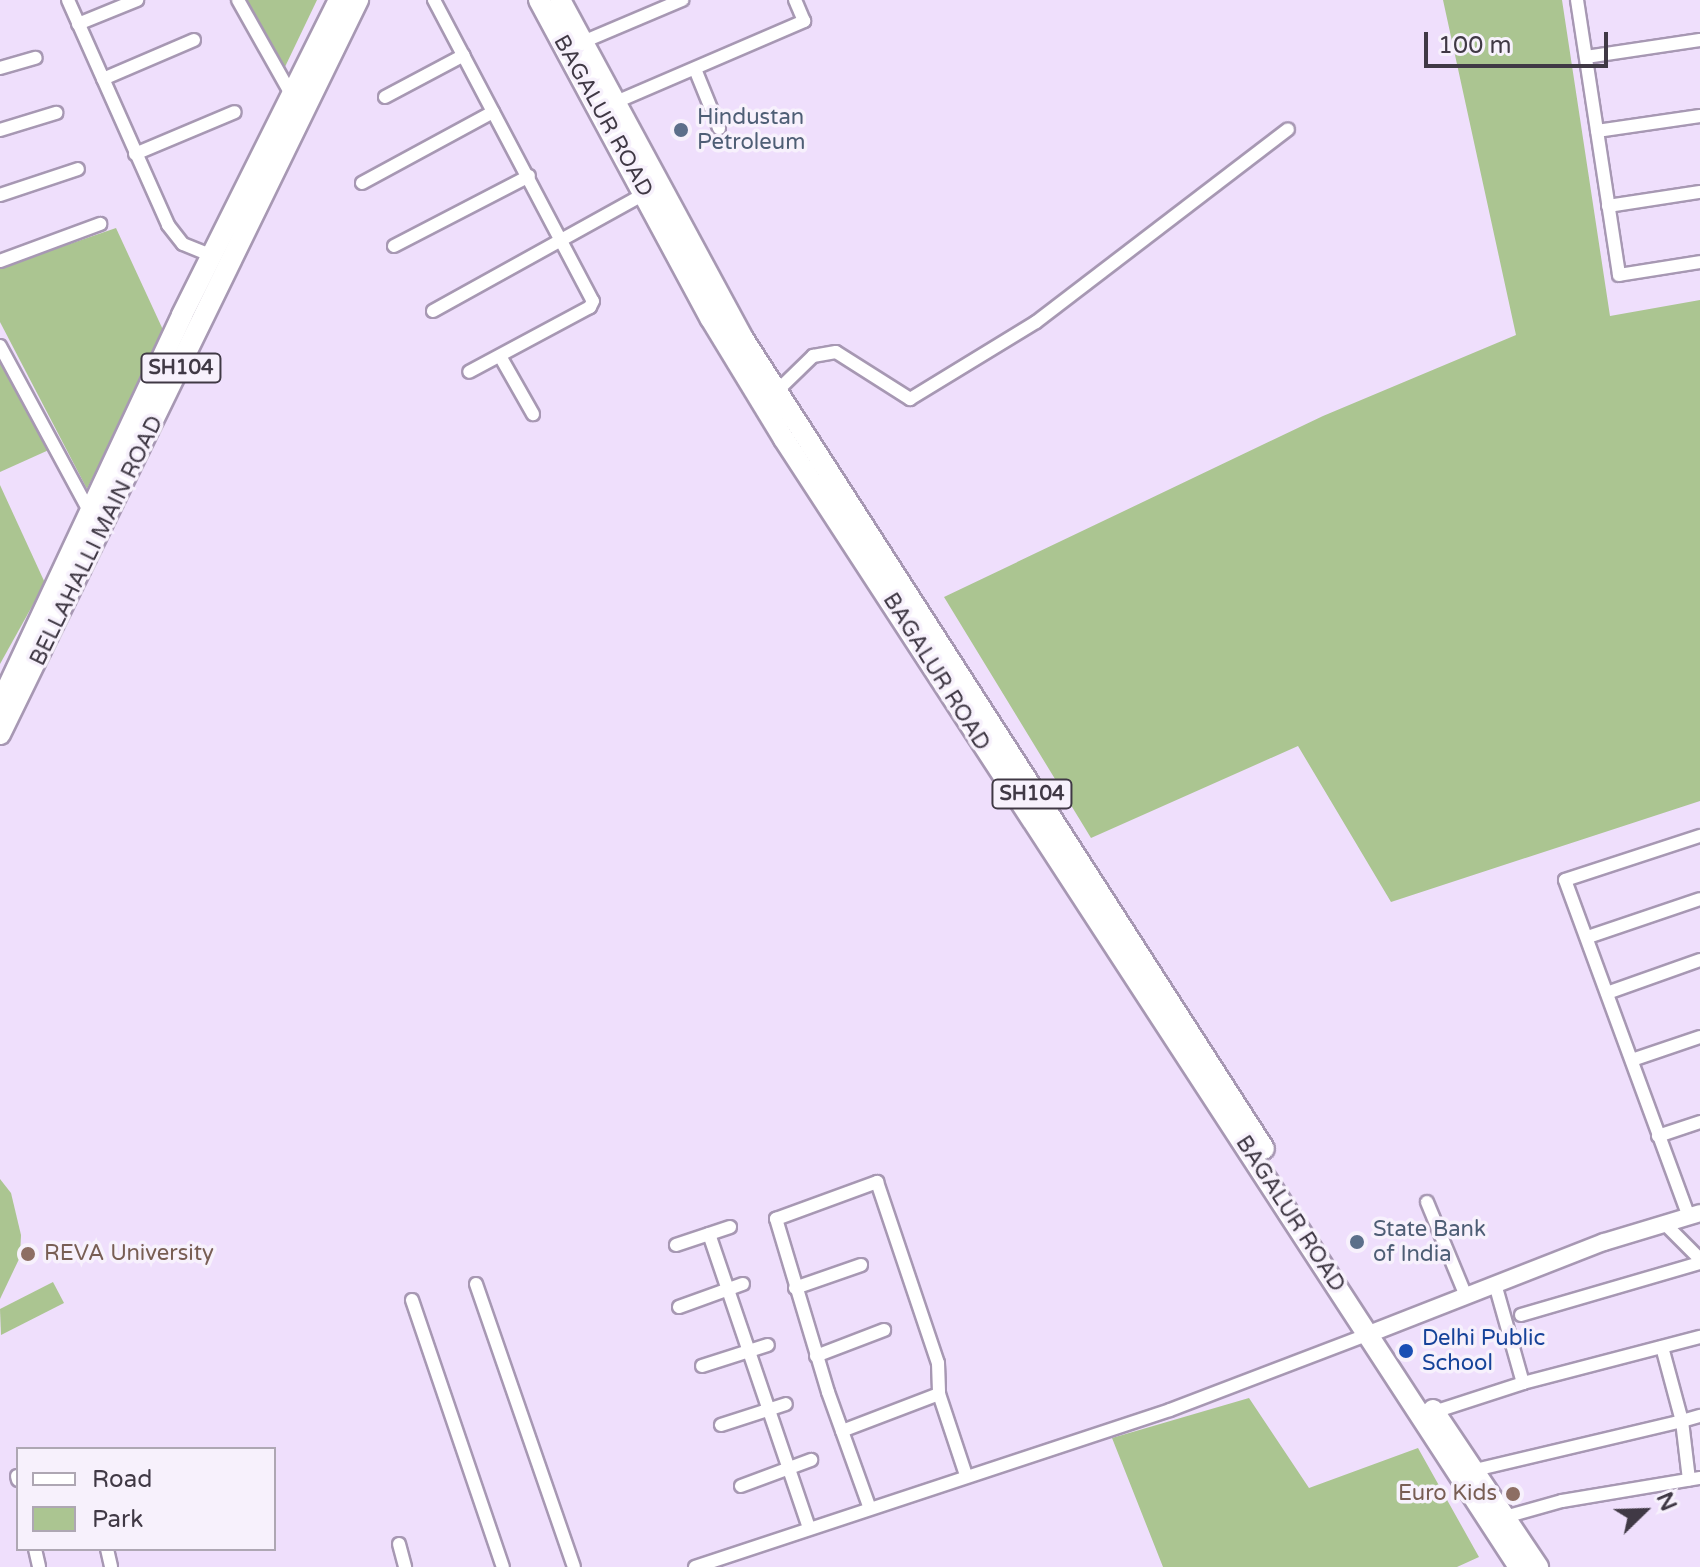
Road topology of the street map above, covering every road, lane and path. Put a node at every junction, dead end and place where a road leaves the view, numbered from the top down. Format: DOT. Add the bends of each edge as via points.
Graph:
graph roads {
  1 [pos="68,0"];
  2 [pos="137,0"];
  3 [pos="238,0"];
  4 [pos="339,0"];
  5 [pos="358,0"];
  6 [pos="434,0"];
  7 [pos="539,0"];
  8 [pos="560,0"];
  9 [pos="682,0"];
  10 [pos="795,0"];
  11 [pos="1577,0"];
  12 [pos="78,24"];
  13 [pos="194,40"];
  14 [pos="1700,40"];
  15 [pos="583,42"];
  16 [pos="464,55"];
  17 [pos="1586,57"];
  18 [pos="36,58"];
  19 [pos="0,68"];
  20 [pos="695,69"];
  21 [pos="103,79"];
  22 [pos="292,96"];
  23 [pos="385,97"];
  24 [pos="616,102"];
  25 [pos="235,112"];
  26 [pos="493,112"];
  27 [pos="56,113"];
  28 [pos="1700,116"];
  29 [pos="719,128"];
  30 [pos="1288,129"];
  31 [pos="0,130"];
  32 [pos="1597,131"];
  33 [pos="135,154"];
  34 [pos="78,169"];
  35 [pos="529,176"];
  36 [pos="362,183"];
  37 [pos="1700,192"];
  38 [pos="646,193"];
  39 [pos="0,195"];
  40 [pos="1608,206"];
  41 [pos="100,224"];
  42 [pos="564,239"];
  43 [pos="394,246"];
  44 [pos="212,256"];
  45 [pos="0,261"];
  46 [pos="1700,262"];
  47 [pos="433,311"];
  48 [pos="0,346"];
  49 [pos="500,356"];
  50 [pos="469,372"];
  51 [pos="776,392"];
  52 [pos="533,414"];
  53 [pos="90,513"];
  54 [pos="100,533"];
  55 [pos="0,704"];
  56 [pos="0,734"];
  57 [pos="1700,836"];
  58 [pos="1700,899"];
  59 [pos="1091,901"];
  60 [pos="1588,937"];
  61 [pos="1700,960"];
  62 [pos="1607,993"];
  63 [pos="1700,1037"];
  64 [pos="1632,1060"];
  65 [pos="1700,1122"];
  66 [pos="1658,1136"];
  67 [pos="1427,1202"];
  68 [pos="1694,1215"];
  69 [pos="1665,1224"];
  70 [pos="730,1227"];
  71 [pos="709,1234"];
  72 [pos="676,1245"];
  73 [pos="1700,1261"];
  74 [pos="861,1265"];
  75 [pos="476,1284"];
  76 [pos="743,1284"];
  77 [pos="1495,1284"];
  78 [pos="795,1288"];
  79 [pos="728,1289"];
  80 [pos="1466,1296"];
  81 [pos="412,1300"];
  82 [pos="679,1307"];
  83 [pos="1521,1315"];
  84 [pos="884,1330"];
  85 [pos="1375,1332"];
  86 [pos="1700,1337"];
  87 [pos="768,1345"];
  88 [pos="1662,1347"];
  89 [pos="749,1351"];
  90 [pos="816,1356"];
  91 [pos="702,1366"];
  92 [pos="1523,1383"];
  93 [pos="939,1394"];
  94 [pos="786,1404"];
  95 [pos="769,1410"];
  96 [pos="1434,1412"];
  97 [pos="1700,1416"];
  98 [pos="1682,1421"];
  99 [pos="721,1425"];
  100 [pos="842,1431"];
  101 [pos="811,1460"];
  102 [pos="789,1468"];
  103 [pos="1475,1470"];
  104 [pos="966,1475"];
  105 [pos="1695,1479"];
  106 [pos="741,1486"];
  107 [pos="869,1506"];
  108 [pos="1505,1517"];
  109 [pos="809,1527"];
  110 [pos="399,1544"];
  111 [pos="405,1567"];
  112 [pos="503,1567"];
  113 [pos="574,1567"];
  114 [pos="695,1567"];
  115 [pos="1519,1567"];
  116 [pos="1538,1567"];
  1 -- 12 [label="street"];
  2 -- 12 [label="street"];
  3 -- 22 [label="street"];
  4 -- 22 [label="main road, BELLAHALLI MAIN ROAD / SH104"];
  5 -- 54 [label="main road, BELLAHALLI MAIN ROAD / SH104"];
  6 -- 16 [label="street"];
  7 -- 38 [label="main road, BAGALUR ROAD / SH104"];
  8 -- 15 [label="main road, BAGALUR ROAD / SH104"];
  9 -- 15 [label="street"];
  10 -- 20 [label="street" via="804,21"];
  11 -- 17 [label="street"];
  12 -- 21 [label="street"];
  13 -- 21 [label="street"];
  14 -- 17 [label="street"];
  15 -- 24 [label="main road, BAGALUR ROAD / SH104"];
  16 -- 23 [label="street"];
  16 -- 26 [label="street"];
  17 -- 32 [label="street"];
  18 -- 19 [label="street"];
  20 -- 24 [label="street"];
  20 -- 29 [label="street"];
  21 -- 33 [label="street"];
  22 -- 44 [label="main road, BELLAHALLI MAIN ROAD / SH104"];
  24 -- 51 [label="main road, BAGALUR ROAD / SH104"];
  25 -- 33 [label="street"];
  26 -- 35 [label="street"];
  26 -- 36 [label="street"];
  27 -- 31 [label="street"];
  28 -- 32 [label="street"];
  30 -- 51 [label="street" via="1036,322 910,399 836,352 813,356"];
  32 -- 40 [label="street"];
  33 -- 44 [label="street" via="175,236"];
  34 -- 39 [label="street"];
  35 -- 42 [label="street"];
  35 -- 43 [label="street"];
  37 -- 40 [label="street"];
  38 -- 42 [label="street"];
  38 -- 59 [label="main road, BAGALUR ROAD / SH104" via="711,319 784,439"];
  40 -- 46 [label="street" via="1619,275"];
  41 -- 45 [label="street"];
  42 -- 47 [label="street"];
  42 -- 49 [label="street" via="594,304"];
  44 -- 53 [label="main road, BELLAHALLI MAIN ROAD / SH104"];
  48 -- 53 [label="street"];
  49 -- 50 [label="street"];
  49 -- 52 [label="street"];
  51 -- 59 [label="main road, BAGALUR ROAD / SH104"];
  53 -- 54 [label="street"];
  53 -- 55 [label="main road, BELLAHALLI MAIN ROAD / SH104"];
  54 -- 56 [label="main road, BELLAHALLI MAIN ROAD / SH104"];
  57 -- 60 [label="street" via="1565,880"];
  58 -- 60 [label="street"];
  59 -- 85 [label="main road, BAGALUR ROAD / SH104"];
  60 -- 62 [label="street"];
  61 -- 62 [label="street"];
  62 -- 64 [label="street"];
  63 -- 64 [label="street"];
  64 -- 66 [label="street"];
  65 -- 66 [label="street"];
  66 -- 68 [label="street"];
  67 -- 80 [label="street"];
  68 -- 69 [label="street"];
  69 -- 73 [label="street"];
  69 -- 77 [label="street"];
  70 -- 71 [label="street"];
  71 -- 72 [label="street"];
  71 -- 79 [label="street"];
  73 -- 83 [label="street"];
  74 -- 78 [label="street"];
  75 -- 113 [label="street"];
  76 -- 79 [label="street"];
  77 -- 80 [label="street"];
  77 -- 92 [label="street"];
  78 -- 90 [label="street"];
  78 -- 93 [label="street" via="776,1219 877,1182 938,1363"];
  79 -- 82 [label="street"];
  79 -- 89 [label="street"];
  80 -- 85 [label="street"];
  81 -- 112 [label="street"];
  84 -- 90 [label="street"];
  85 -- 96 [label="main road, BAGALUR ROAD / SH104"];
  85 -- 104 [label="street" via="1170,1410"];
  85 -- 115 [label="main road, BAGALUR ROAD / SH104"];
  86 -- 88 [label="street"];
  87 -- 89 [label="street"];
  88 -- 92 [label="street"];
  88 -- 98 [label="street"];
  89 -- 91 [label="street"];
  89 -- 95 [label="street"];
  90 -- 100 [label="street"];
  92 -- 96 [label="street"];
  93 -- 100 [label="street"];
  93 -- 104 [label="street"];
  94 -- 95 [label="street"];
  95 -- 99 [label="street"];
  95 -- 102 [label="street"];
  96 -- 103 [label="main road, BAGALUR ROAD / SH104"];
  97 -- 98 [label="street"];
  98 -- 103 [label="street"];
  98 -- 105 [label="street"];
  100 -- 107 [label="street"];
  101 -- 102 [label="street"];
  102 -- 106 [label="street"];
  102 -- 109 [label="street"];
  103 -- 108 [label="main road, BAGALUR ROAD / SH104"];
  104 -- 107 [label="street"];
  105 -- 108 [label="street" via="1562,1501"];
  107 -- 109 [label="street"];
  108 -- 116 [label="main road, BAGALUR ROAD / SH104"];
  109 -- 114 [label="street"];
  110 -- 111 [label="street"];
}
